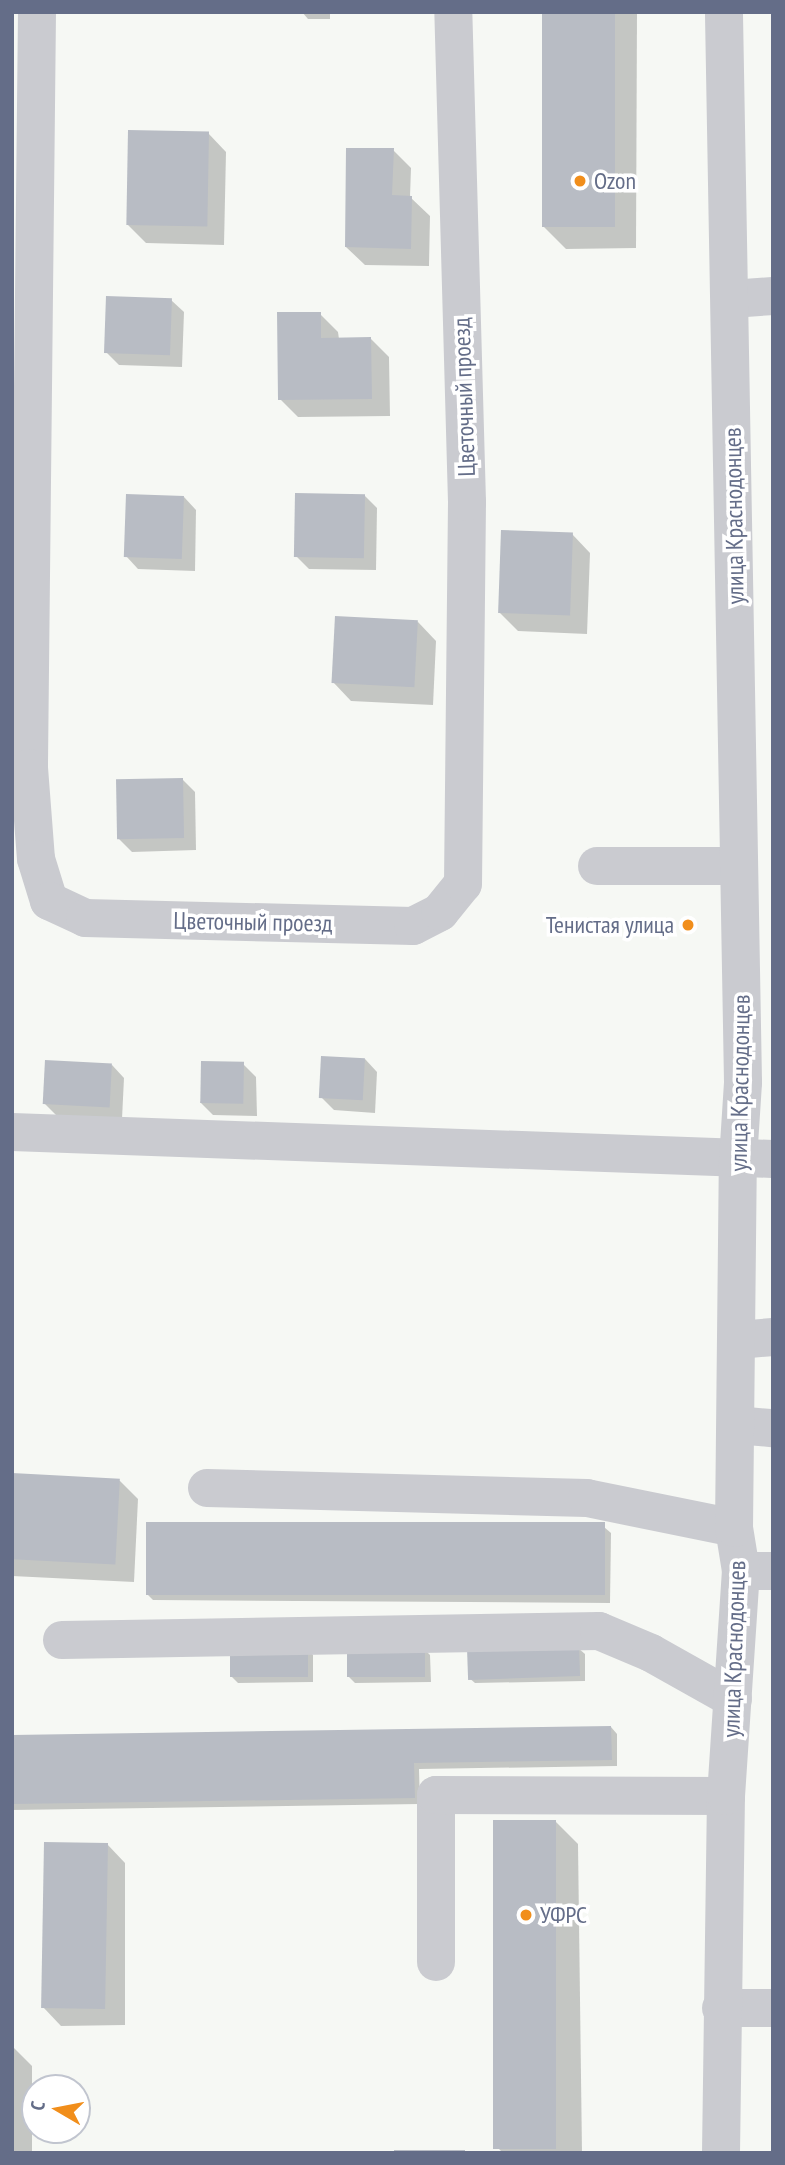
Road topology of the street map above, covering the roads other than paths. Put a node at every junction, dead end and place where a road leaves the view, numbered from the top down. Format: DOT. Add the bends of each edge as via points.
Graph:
graph roads {
  1 [pos="37,12"];
  2 [pos="453,12"];
  3 [pos="724,12"];
  4 [pos="773,296"];
  5 [pos="731,299"];
  6 [pos="597,866"];
  7 [pos="739,866"];
  8 [pos="12,1132"];
  9 [pos="755,1160"];
  10 [pos="756,1339"];
  11 [pos="755,1426"];
  12 [pos="207,1488"];
  13 [pos="734,1528"];
  14 [pos="757,1571"];
  15 [pos="62,1640"];
  16 [pos="733,1699"];
  17 [pos="726,1796"];
  18 [pos="436,1962"];
  19 [pos="721,2008"];
  20 [pos="773,2008"];
  21 [pos="721,2153"];
  1 -- 2 [label="street, Цветочный проезд" via="29,768 36,859 49,901 85,918 413,926 440,912 463,884 467,502"];
  3 -- 5 [label="street, улица Краснодонцев"];
  4 -- 5 [label="street"];
  5 -- 7 [label="street, улица Краснодонцев"];
  6 -- 7 [label="street"];
  7 -- 9 [label="street, улица Краснодонцев" via="743,1082"];
  8 -- 9 [label="street"];
  9 -- 10 [label="street, улица Краснодонцев"];
  10 -- 11 [label="street, улица Краснодонцев"];
  11 -- 13 [label="street, улица Краснодонцев"];
  12 -- 13 [label="street" via="587,1498"];
  13 -- 14 [label="street, улица Краснодонцев"];
  14 -- 16 [label="street, улица Краснодонцев"];
  15 -- 16 [label="street" via="599,1631"];
  16 -- 17 [label="street, улица Краснодонцев"];
  17 -- 18 [label="street" via="436,1795"];
  17 -- 19 [label="street, улица Краснодонцев"];
  19 -- 20 [label="street"];
  19 -- 21 [label="street, улица Краснодонцев"];
}
